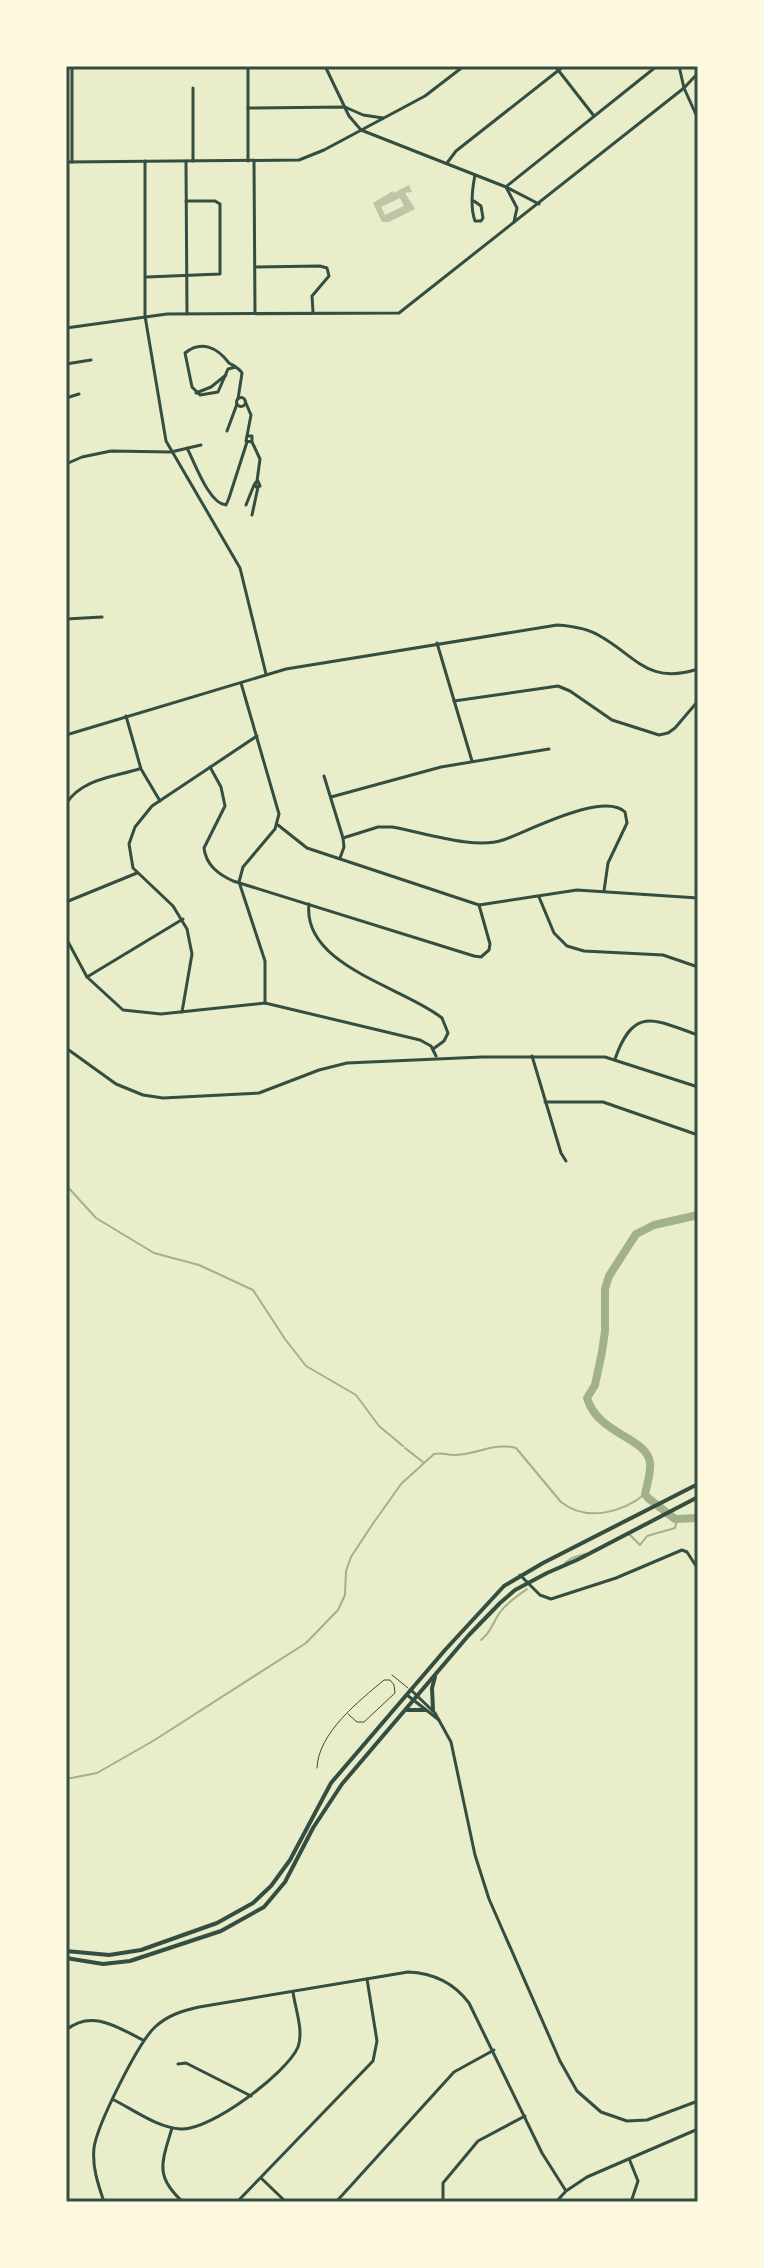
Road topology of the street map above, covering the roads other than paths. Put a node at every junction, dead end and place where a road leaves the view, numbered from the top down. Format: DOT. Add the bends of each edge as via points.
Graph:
graph roads {
  1 [pos="72,66"];
  2 [pos="248,66"];
  3 [pos="325,66"];
  4 [pos="464,66"];
  5 [pos="564,66"];
  6 [pos="657,66"];
  7 [pos="679,66"];
  8 [pos="456,68"];
  9 [pos="557,68"];
  10 [pos="698,73"];
  11 [pos="193,88"];
  12 [pos="684,88"];
  13 [pos="66,99"];
  14 [pos="72,99"];
  15 [pos="345,107"];
  16 [pos="248,108"];
  17 [pos="594,116"];
  18 [pos="383,118"];
  19 [pos="698,119"];
  20 [pos="361,130"];
  21 [pos="145,161"];
  22 [pos="186,161"];
  23 [pos="193,161"];
  24 [pos="248,161"];
  25 [pos="254,161"];
  26 [pos="66,162"];
  27 [pos="72,162"];
  28 [pos="446,164"];
  29 [pos="475,175"];
  30 [pos="506,187"];
  31 [pos="186,201"];
  32 [pos="474,201"];
  33 [pos="539,204"];
  34 [pos="512,225"];
  35 [pos="255,267"];
  36 [pos="145,277"];
  37 [pos="186,277"];
  38 [pos="187,314"];
  39 [pos="255,314"];
  40 [pos="313,314"];
  41 [pos="145,316"];
  42 [pos="66,328"];
  43 [pos="225,358"];
  44 [pos="91,360"];
  45 [pos="66,364"];
  46 [pos="236,367"];
  47 [pos="226,373"];
  48 [pos="196,393"];
  49 [pos="79,394"];
  50 [pos="66,398"];
  51 [pos="241,402"];
  52 [pos="227,431"];
  53 [pos="249,440"];
  54 [pos="201,445"];
  55 [pos="187,448"];
  56 [pos="171,452"];
  57 [pos="66,464"];
  58 [pos="256,484"];
  59 [pos="246,505"];
  60 [pos="252,515"];
  61 [pos="102,617"];
  62 [pos="66,619"];
  63 [pos="437,643"];
  64 [pos="698,669"];
  65 [pos="266,674"];
  66 [pos="240,681"];
  67 [pos="454,701"];
  68 [pos="698,701"];
  69 [pos="126,716"];
  70 [pos="66,735"];
  71 [pos="257,736"];
  72 [pos="549,749"];
  73 [pos="472,761"];
  74 [pos="210,767"];
  75 [pos="141,769"];
  76 [pos="324,776"];
  77 [pos="331,797"];
  78 [pos="160,801"];
  79 [pos="66,804"];
  80 [pos="278,825"];
  81 [pos="343,838"];
  82 [pos="340,858"];
  83 [pos="137,873"];
  84 [pos="239,882"];
  85 [pos="604,891"];
  86 [pos="539,896"];
  87 [pos="698,898"];
  88 [pos="66,902"];
  89 [pos="309,904"];
  90 [pos="479,905"];
  91 [pos="183,919"];
  92 [pos="66,938"];
  93 [pos="698,967"];
  94 [pos="87,977"];
  95 [pos="265,1003"];
  96 [pos="182,1012"];
  97 [pos="698,1035"];
  98 [pos="66,1048"];
  99 [pos="433,1049"];
  100 [pos="532,1056"];
  101 [pos="436,1058"];
  102 [pos="615,1059"];
  103 [pos="698,1087"];
  104 [pos="545,1102"];
  105 [pos="698,1135"];
  106 [pos="566,1161"];
  107 [pos="698,1484"];
  108 [pos="698,1497"];
  109 [pos="698,1569"];
  110 [pos="520,1575"];
  111 [pos="528,1583"];
  112 [pos="392,1675"];
  113 [pos="436,1675"];
  114 [pos="401,1684"];
  115 [pos="409,1692"];
  116 [pos="415,1698"];
  117 [pos="405,1710"];
  118 [pos="425,1710"];
  119 [pos="433,1710"];
  120 [pos="348,1714"];
  121 [pos="439,1720"];
  122 [pos="317,1768"];
  123 [pos="66,1951"];
  124 [pos="66,1958"];
  125 [pos="367,1979"];
  126 [pos="292,1991"];
  127 [pos="66,2030"];
  128 [pos="144,2041"];
  129 [pos="494,2050"];
  130 [pos="178,2064"];
  131 [pos="251,2096"];
  132 [pos="114,2100"];
  133 [pos="698,2101"];
  134 [pos="525,2116"];
  135 [pos="172,2128"];
  136 [pos="698,2129"];
  137 [pos="630,2160"];
  138 [pos="261,2178"];
  139 [pos="566,2191"];
  140 [pos="104,2202"];
  141 [pos="183,2202"];
  142 [pos="237,2202"];
  143 [pos="286,2202"];
  144 [pos="336,2202"];
  145 [pos="443,2202"];
  146 [pos="556,2202"];
  147 [pos="631,2202"];
  1 -- 14 [label="street"];
  2 -- 16 [label="street"];
  3 -- 15 [label="street"];
  4 -- 8 [label="street"];
  5 -- 9 [label="street"];
  6 -- 17 [label="street"];
  7 -- 12 [label="street"];
  8 -- 18 [label="street" via="425,96"];
  9 -- 17 [label="street"];
  9 -- 28 [label="street"];
  10 -- 12 [label="street"];
  11 -- 23 [label="street"];
  12 -- 19 [label="street"];
  12 -- 33 [label="street"];
  13 -- 14 [label="street"];
  14 -- 27 [label="street"];
  15 -- 16 [label="street"];
  15 -- 18 [label="street"];
  15 -- 20 [label="street"];
  16 -- 24 [label="street"];
  17 -- 30 [label="street"];
  18 -- 20 [label="street"];
  20 -- 25 [label="street" via="306,158"];
  20 -- 28 [label="street"];
  21 -- 22 [label="street"];
  21 -- 27 [label="street"];
  21 -- 36 [label="street"];
  22 -- 23 [label="street"];
  22 -- 31 [label="street"];
  23 -- 24 [label="street"];
  24 -- 25 [label="street"];
  25 -- 35 [label="street"];
  26 -- 27 [label="street"];
  28 -- 29 [label="street"];
  29 -- 30 [label="street"];
  29 -- 32 [label="street"];
  30 -- 33 [label="street"];
  30 -- 34 [label="street" via="517,208"];
  31 -- 37 [label="street"];
  31 -- 37 [label="street" via="220,204 220,274"];
  32 -- 32 [label="street" via="481,208 481,221 474,219"];
  33 -- 34 [label="street"];
  34 -- 40 [label="street" via="399,313"];
  35 -- 39 [label="street"];
  35 -- 40 [label="street" via="327,268 329,276 312,296"];
  36 -- 37 [label="street"];
  36 -- 41 [label="street"];
  37 -- 38 [label="street"];
  38 -- 39 [label="street"];
  38 -- 41 [label="street"];
  39 -- 40 [label="street"];
  41 -- 42 [label="street"];
  41 -- 56 [label="street"];
  43 -- 46 [label="street"];
  43 -- 47 [label="street"];
  43 -- 48 [label="street" via="205,346 186,351"];
  44 -- 45 [label="street"];
  46 -- 47 [label="street"];
  46 -- 51 [label="street" via="242,373"];
  47 -- 48 [label="street"];
  47 -- 48 [label="street" via="217,393"];
  49 -- 50 [label="street"];
  51 -- 52 [label="street"];
  51 -- 53 [label="street" via="251,415"];
  53 -- 55 [label="street" via="226,505 217,504 210,494"];
  53 -- 58 [label="street" via="260,461"];
  54 -- 55 [label="street"];
  55 -- 56 [label="street"];
  56 -- 57 [label="street" via="111,451"];
  56 -- 65 [label="street" via="240,568"];
  58 -- 59 [label="street"];
  58 -- 60 [label="street"];
  61 -- 62 [label="street"];
  63 -- 64 [label="street" via="569,625 601,636 654,671"];
  63 -- 65 [label="street"];
  63 -- 67 [label="street"];
  65 -- 66 [label="street"];
  66 -- 69 [label="street"];
  66 -- 71 [label="street"];
  67 -- 68 [label="street" via="558,686 612,720 659,735 675,728"];
  67 -- 73 [label="street"];
  69 -- 70 [label="street"];
  69 -- 75 [label="street"];
  71 -- 74 [label="street"];
  71 -- 80 [label="street"];
  72 -- 73 [label="street"];
  73 -- 77 [label="street"];
  74 -- 78 [label="street"];
  74 -- 84 [label="street" via="225,806 204,853 217,872"];
  75 -- 78 [label="street"];
  75 -- 79 [label="street" via="85,785"];
  76 -- 77 [label="street"];
  77 -- 81 [label="street"];
  78 -- 83 [label="street" via="139,820 131,836 129,854"];
  80 -- 82 [label="street" via="302,846"];
  80 -- 84 [label="street" via="243,867"];
  81 -- 82 [label="street"];
  81 -- 85 [label="street" via="392,827 492,843 610,804 623,809 627,823 608,863"];
  82 -- 90 [label="street"];
  83 -- 88 [label="street"];
  83 -- 91 [label="street"];
  84 -- 89 [label="street"];
  84 -- 95 [label="street" via="261,942"];
  85 -- 86 [label="street"];
  85 -- 87 [label="street"];
  86 -- 90 [label="street"];
  86 -- 93 [label="street" via="554,933 567,946 663,955"];
  89 -- 90 [label="street" via="477,957 488,953 490,944"];
  89 -- 99 [label="street" via="315,934 330,954 442,1018 448,1033"];
  91 -- 94 [label="street"];
  91 -- 96 [label="street" via="192,954"];
  92 -- 94 [label="street"];
  94 -- 96 [label="street" via="123,1010"];
  95 -- 96 [label="street"];
  95 -- 99 [label="street" via="420,1040"];
  97 -- 102 [label="street" via="656,1021 642,1022 624,1035"];
  98 -- 101 [label="street" via="116,1084 163,1098 259,1093 340,1064"];
  99 -- 101 [label="street"];
  100 -- 101 [label="street"];
  100 -- 102 [label="street"];
  100 -- 104 [label="street"];
  102 -- 103 [label="street"];
  104 -- 105 [label="street" via="603,1102"];
  104 -- 106 [label="street"];
  107 -- 110 [label="main road"];
  108 -- 111 [label="main road"];
  109 -- 111 [label="street" via="682,1550 555,1598 544,1597"];
  110 -- 111 [label="street"];
  110 -- 115 [label="main road" via="492,1598"];
  111 -- 113 [label="main road" via="491,1611"];
  112 -- 114 [label="lane"];
  113 -- 116 [label="main road"];
  113 -- 119 [label="main road"];
  114 -- 115 [label="lane"];
  114 -- 115 [label="lane"];
  115 -- 116 [label="street"];
  115 -- 123 [label="main road" via="331,1783 290,1860 253,1903 217,1923 141,1950 109,1955"];
  116 -- 117 [label="main road"];
  116 -- 118 [label="street"];
  116 -- 119 [label="street"];
  117 -- 118 [label="main road"];
  117 -- 124 [label="main road" via="331,1800 285,1882 264,1907 221,1931 130,1961 103,1964"];
  118 -- 121 [label="street"];
  119 -- 121 [label="street"];
  120 -- 120 [label="lane" via="364,1722 395,1693 394,1685 384,1680"];
  120 -- 122 [label="lane" via="322,1748"];
  121 -- 133 [label="street" via="454,1751 485,1890 577,2091 601,2112 627,2121 647,2120"];
  125 -- 126 [label="street"];
  125 -- 129 [label="street" via="416,1973 450,1984 469,2003"];
  125 -- 138 [label="street" via="377,2041 373,2061"];
  126 -- 128 [label="street" via="183,2010 163,2020"];
  126 -- 131 [label="street" via="298,2046"];
  127 -- 128 [label="street" via="95,2019"];
  128 -- 132 [label="street"];
  129 -- 134 [label="street"];
  129 -- 144 [label="street" via="454,2072"];
  130 -- 131 [label="street" via="186,2063"];
  131 -- 135 [label="street" via="202,2126"];
  132 -- 135 [label="street"];
  132 -- 140 [label="street" via="94,2149"];
  134 -- 139 [label="street"];
  134 -- 145 [label="street" via="478,2141 443,2183"];
  135 -- 141 [label="street" via="162,2173 166,2186"];
  136 -- 137 [label="street"];
  137 -- 139 [label="street"];
  137 -- 147 [label="street" via="638,2181"];
  138 -- 142 [label="street"];
  138 -- 143 [label="street"];
  139 -- 146 [label="street"];
}
